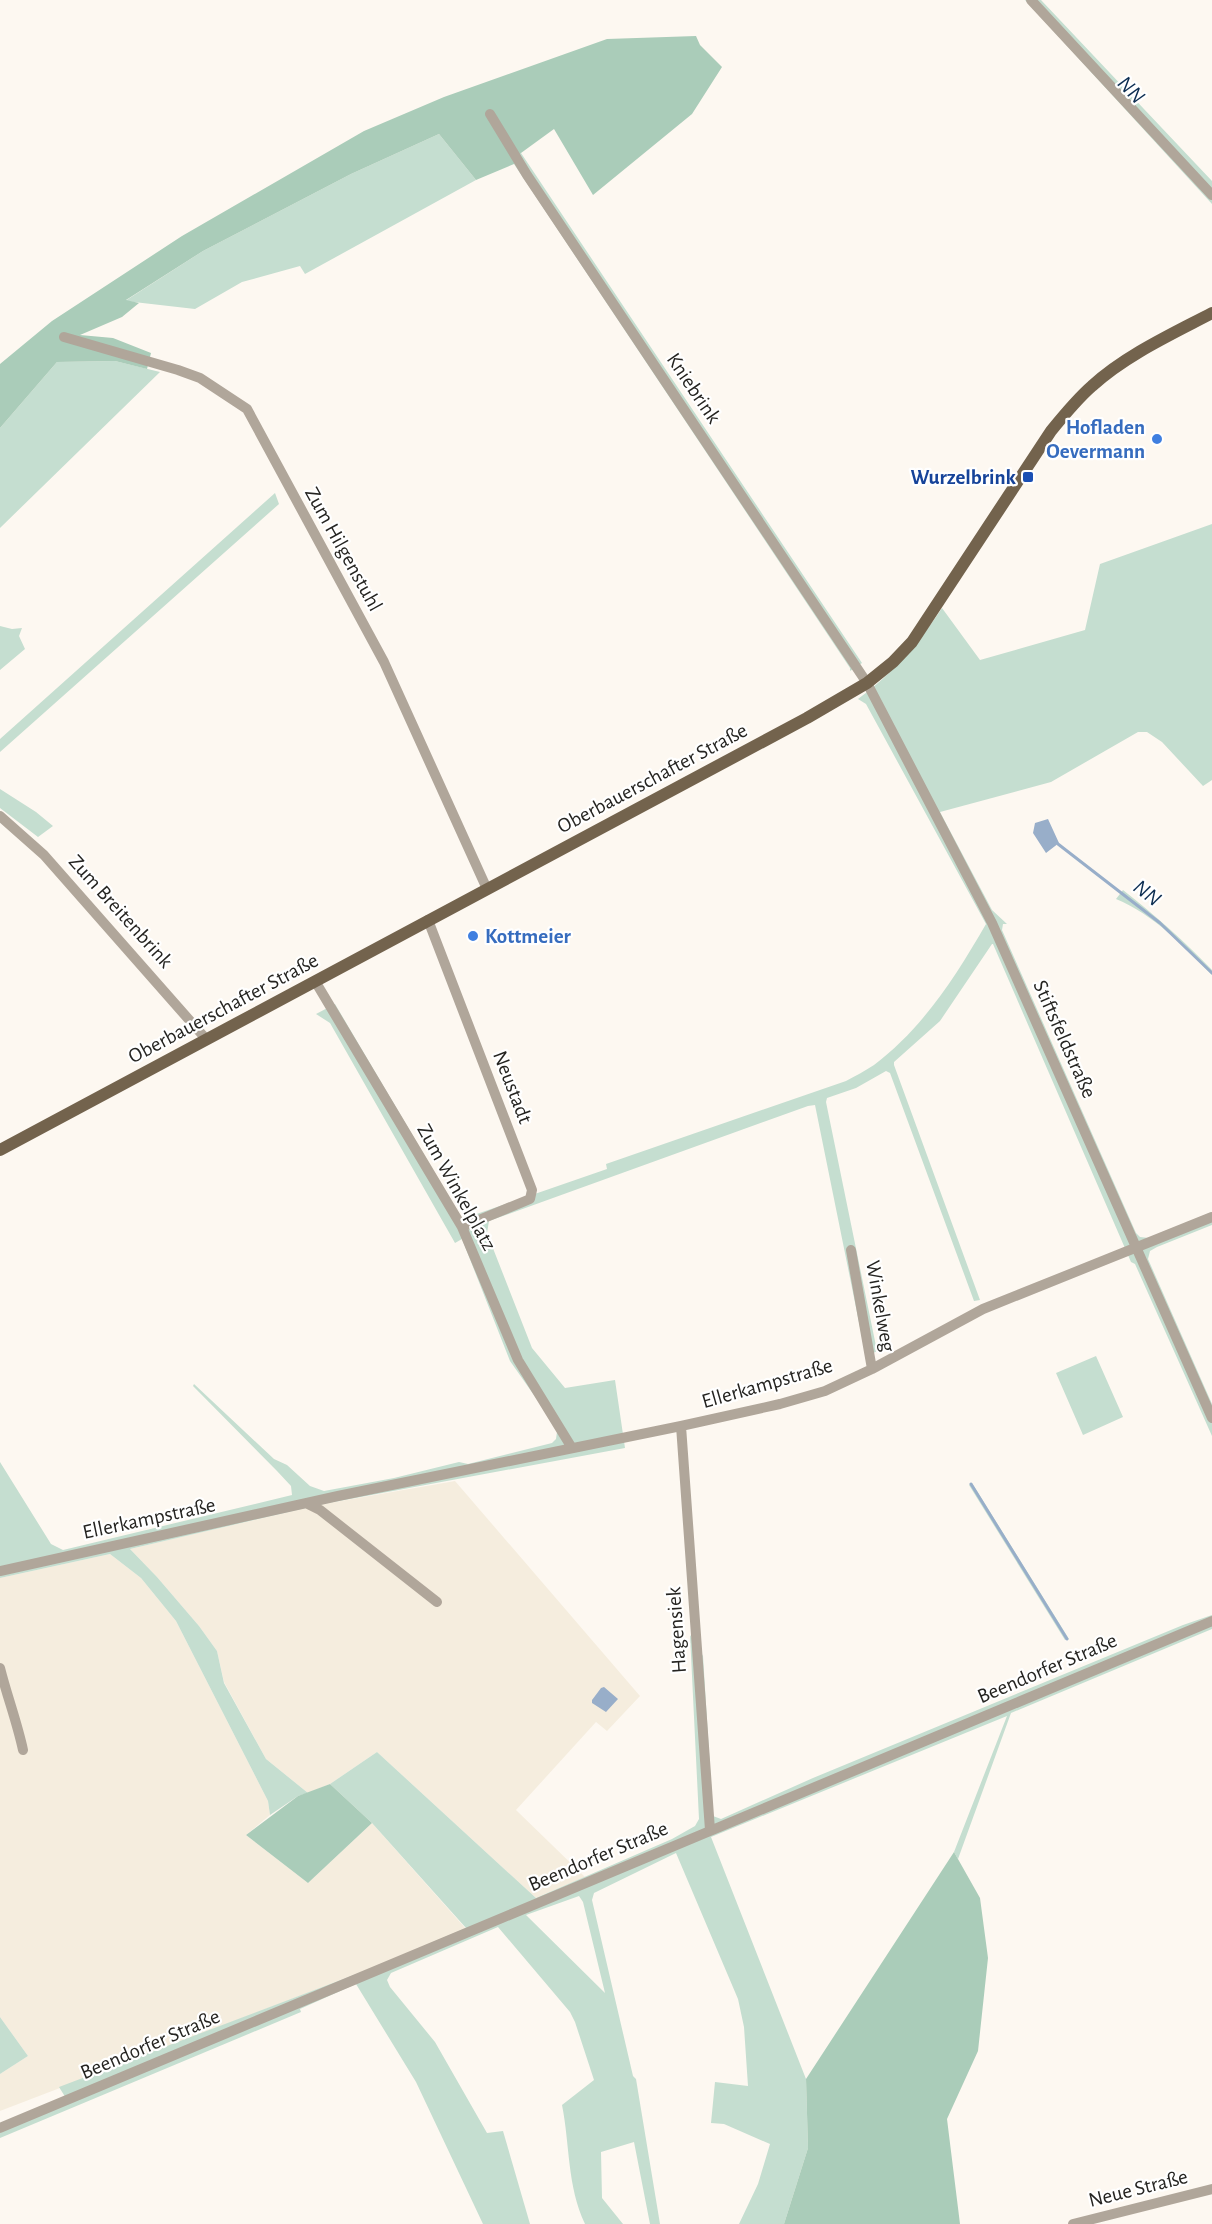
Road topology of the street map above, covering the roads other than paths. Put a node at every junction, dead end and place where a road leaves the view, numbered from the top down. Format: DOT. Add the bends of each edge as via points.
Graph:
graph roads {
  1 [pos="1031,0"];
  2 [pos="490,114"];
  3 [pos="1212,195"];
  4 [pos="1212,313"];
  5 [pos="64,337"];
  6 [pos="867,683"];
  7 [pos="0,816"];
  8 [pos="487,889"];
  9 [pos="428,920"];
  10 [pos="315,981"];
  11 [pos="207,1039"];
  12 [pos="0,1150"];
  13 [pos="1212,1217"];
  14 [pos="462,1227"];
  15 [pos="1136,1247"];
  16 [pos="851,1250"];
  17 [pos="872,1369"];
  18 [pos="1212,1419"];
  19 [pos="681,1426"];
  20 [pos="572,1448"];
  21 [pos="306,1503"];
  22 [pos="0,1571"];
  23 [pos="437,1602"];
  24 [pos="1212,1621"];
  25 [pos="0,1668"];
  26 [pos="23,1750"];
  27 [pos="710,1830"];
  28 [pos="0,2128"];
  29 [pos="1212,2189"];
  30 [pos="1073,2224"];
  1 -- 3 [label="street"];
  2 -- 6 [label="street, Kniebrink"];
  4 -- 6 [label="main road, Oberbauerschafter Straße" via="1132,357 1093,384 1071,407 1051,431 912,642"];
  5 -- 8 [label="street, Zum Hilgenstuhl" via="200,378 247,409 384,662"];
  6 -- 8 [label="main road, Oberbauerschafter Straße"];
  6 -- 15 [label="street, Stiftsfeldstraße" via="992,922"];
  7 -- 11 [label="street, Zum Breitenbrink" via="44,855"];
  8 -- 9 [label="main road, Oberbauerschafter Straße"];
  9 -- 10 [label="main road, Oberbauerschafter Straße"];
  9 -- 14 [label="street, Neustadt" via="532,1190 530,1199"];
  10 -- 11 [label="main road, Oberbauerschafter Straße"];
  10 -- 14 [label="street, Zum Winkelplatz"];
  11 -- 12 [label="main road, Oberbauerschafter Straße"];
  13 -- 15 [label="street, Ellerkampstraße"];
  14 -- 20 [label="street, Zum Winkelplatz" via="518,1360"];
  15 -- 17 [label="street, Ellerkampstraße" via="983,1309"];
  15 -- 18 [label="street, Stiftsfeldstraße"];
  16 -- 17 [label="street, Winkelweg"];
  17 -- 19 [label="street, Ellerkampstraße" via="825,1391"];
  19 -- 20 [label="street, Ellerkampstraße"];
  19 -- 27 [label="street, Hagensiek"];
  20 -- 21 [label="street, Ellerkampstraße"];
  21 -- 22 [label="street, Ellerkampstraße"];
  21 -- 23 [label="street"];
  24 -- 27 [label="street, Beendorfer Straße"];
  25 -- 26 [label="street"];
  27 -- 28 [label="street, Beendorfer Straße"];
  29 -- 30 [label="street, Neue Straße"];
}
